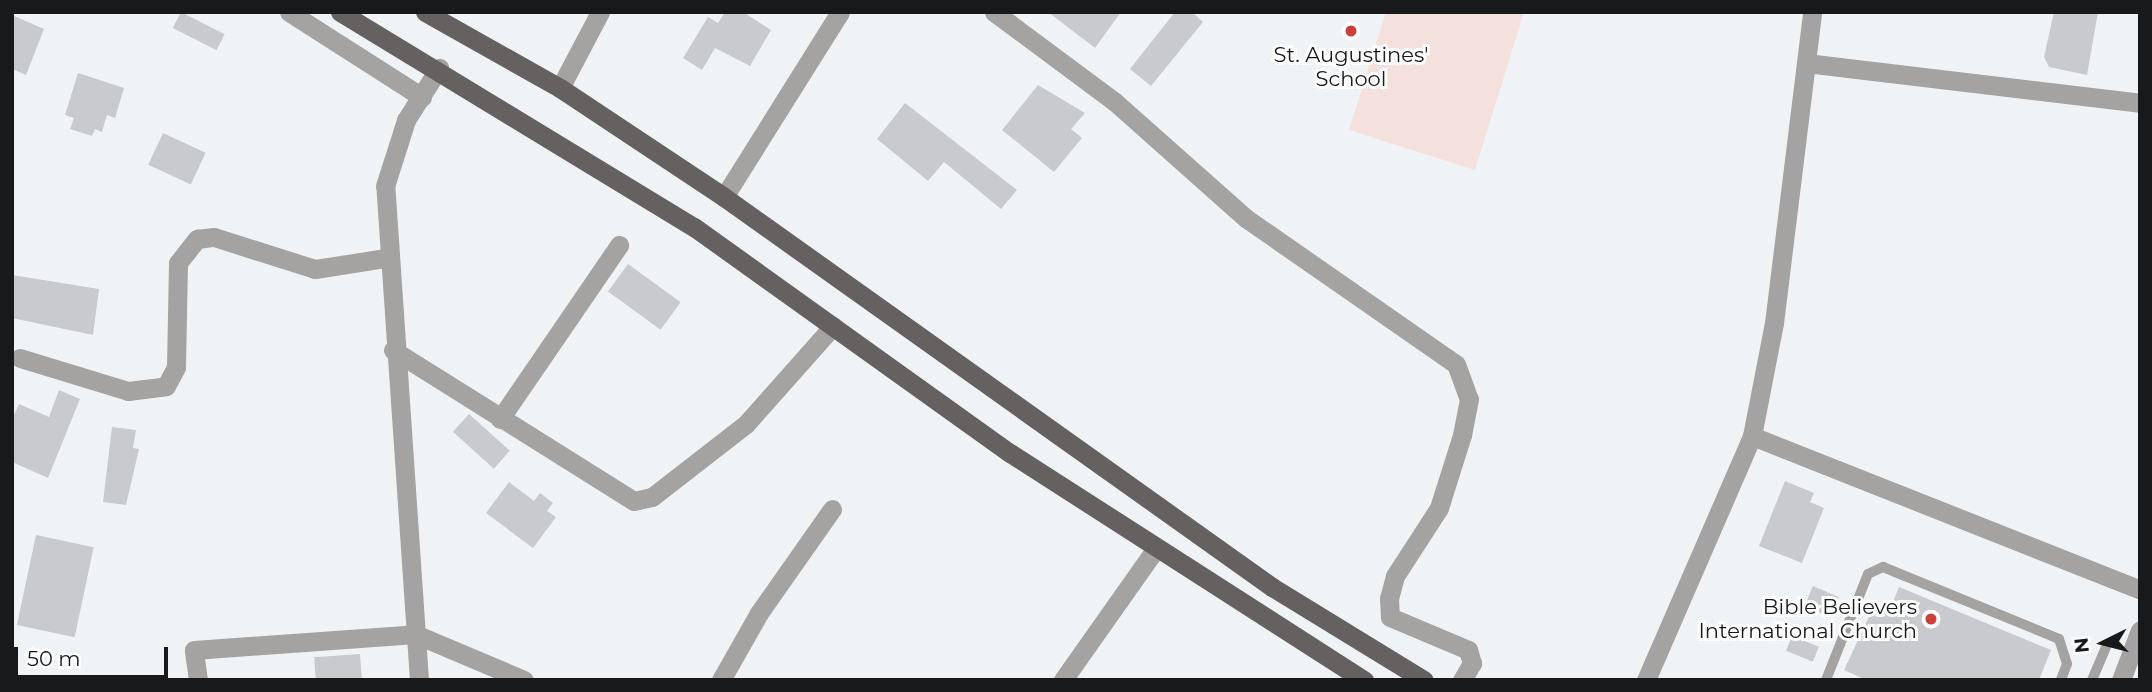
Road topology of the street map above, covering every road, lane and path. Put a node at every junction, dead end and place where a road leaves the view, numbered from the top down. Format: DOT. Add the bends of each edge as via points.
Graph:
graph roads {
  1 [pos="289,12"];
  2 [pos="340,12"];
  3 [pos="425,12"];
  4 [pos="600,12"];
  5 [pos="840,12"];
  6 [pos="994,12"];
  7 [pos="1811,12"];
  8 [pos="1806,63"];
  9 [pos="439,68"];
  10 [pos="559,88"];
  11 [pos="422,97"];
  12 [pos="2140,103"];
  13 [pos="724,197"];
  14 [pos="619,246"];
  15 [pos="386,258"];
  16 [pos="833,326"];
  17 [pos="393,350"];
  18 [pos="20,358"];
  19 [pos="500,419"];
  20 [pos="1752,436"];
  21 [pos="832,509"];
  22 [pos="1156,548"];
  23 [pos="2140,590"];
  24 [pos="2140,630"];
  25 [pos="415,634"];
  26 [pos="2107,644"];
  27 [pos="198,680"];
  28 [pos="419,680"];
  29 [pos="524,680"];
  30 [pos="721,680"];
  31 [pos="1063,680"];
  32 [pos="1364,680"];
  33 [pos="1424,680"];
  34 [pos="1462,680"];
  35 [pos="1646,680"];
  36 [pos="1826,680"];
  37 [pos="2061,680"];
  38 [pos="2092,680"];
  39 [pos="2121,680"];
  1 -- 11 [label="street"];
  2 -- 9 [label="main road"];
  3 -- 10 [label="main road"];
  4 -- 10 [label="street"];
  5 -- 13 [label="street"];
  6 -- 34 [label="street" via="1115,102 1247,219 1456,364 1469,399 1462,435 1439,508 1395,576 1389,598 1390,617 1468,650 1472,663"];
  7 -- 8 [label="street"];
  8 -- 12 [label="street"];
  8 -- 20 [label="street" via="1774,323"];
  9 -- 11 [label="street"];
  9 -- 16 [label="main road" via="694,227"];
  10 -- 13 [label="main road"];
  11 -- 15 [label="street" via="387,167"];
  13 -- 33 [label="main road" via="1272,587"];
  14 -- 19 [label="street"];
  15 -- 17 [label="street"];
  15 -- 18 [label="street" via="315,268 214,237 197,239 178,263 176,367 166,386 128,391"];
  16 -- 19 [label="street" via="746,424 652,497 621,496"];
  16 -- 22 [label="main road"];
  17 -- 19 [label="street"];
  17 -- 25 [label="street"];
  20 -- 23 [label="street"];
  20 -- 35 [label="street"];
  21 -- 30 [label="street" via="759,613"];
  22 -- 31 [label="street"];
  22 -- 32 [label="main road"];
  24 -- 39 [label="street"];
  25 -- 27 [label="street" via="194,650"];
  25 -- 28 [label="street"];
  25 -- 29 [label="street"];
  26 -- 38 [label="lane"];
  36 -- 37 [label="lane" via="1868,574 1883,567 2059,639 2067,664"];
}
